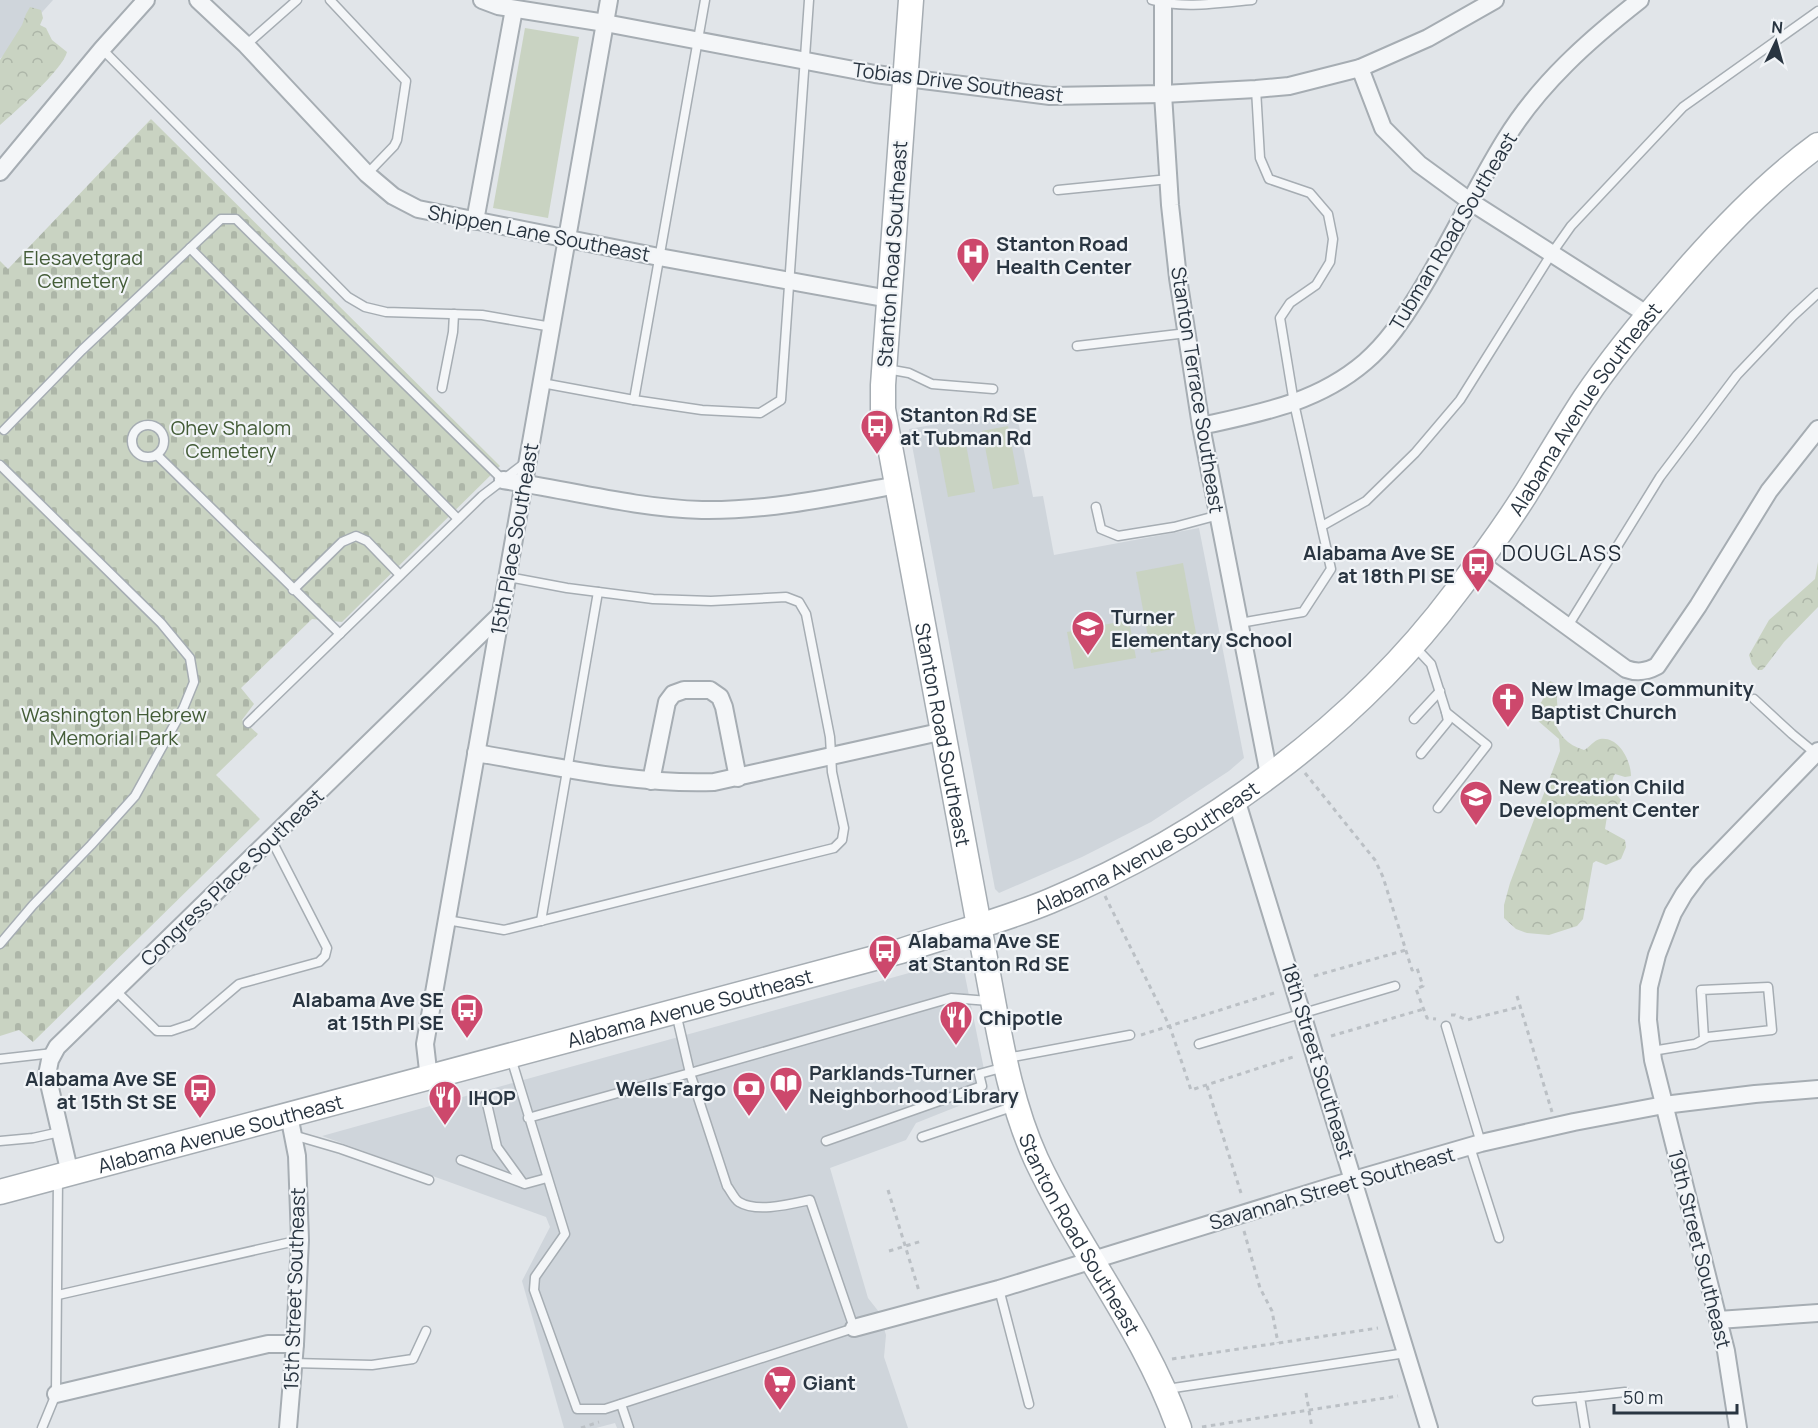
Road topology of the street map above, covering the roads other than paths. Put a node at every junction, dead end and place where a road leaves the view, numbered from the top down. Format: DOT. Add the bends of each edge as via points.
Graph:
graph roads {
  1 [pos="147,0"];
  2 [pos="198,0"];
  3 [pos="297,0"];
  4 [pos="330,0"];
  5 [pos="482,0"];
  6 [pos="609,0"];
  7 [pos="705,0"];
  8 [pos="808,0"];
  9 [pos="911,0"];
  10 [pos="1252,0"];
  11 [pos="1495,0"];
  12 [pos="1640,0"];
  13 [pos="1160,1"];
  14 [pos="514,9"];
  15 [pos="1818,11"];
  16 [pos="605,23"];
  17 [pos="698,41"];
  18 [pos="246,45"];
  19 [pos="102,50"];
  20 [pos="804,60"];
  21 [pos="1360,68"];
  22 [pos="905,78"];
  23 [pos="1256,89"];
  24 [pos="1163,94"];
  25 [pos="1818,145"];
  26 [pos="0,172"];
  27 [pos="367,174"];
  28 [pos="1169,179"];
  29 [pos="1058,190"];
  30 [pos="1471,202"];
  31 [pos="475,221"];
  32 [pos="567,240"];
  33 [pos="190,248"];
  34 [pos="1552,254"];
  35 [pos="659,257"];
  36 [pos="788,280"];
  37 [pos="1818,293"];
  38 [pos="889,298"];
  39 [pos="454,314"];
  40 [pos="1648,315"];
  41 [pos="552,327"];
  42 [pos="1187,333"];
  43 [pos="1077,345"];
  44 [pos="884,369"];
  45 [pos="542,383"];
  46 [pos="442,388"];
  47 [pos="993,389"];
  48 [pos="634,400"];
  49 [pos="1294,402"];
  50 [pos="1201,426"];
  51 [pos="1818,429"];
  52 [pos="4,430"];
  53 [pos="157,455"];
  54 [pos="529,460"];
  55 [pos="0,465"];
  56 [pos="503,480"];
  57 [pos="524,483"];
  58 [pos="897,485"];
  59 [pos="1096,507"];
  60 [pos="1219,516"];
  61 [pos="458,519"];
  62 [pos="1322,526"];
  63 [pos="1479,562"];
  64 [pos="400,575"];
  65 [pos="508,577"];
  66 [pos="293,590"];
  67 [pos="598,592"];
  68 [pos="501,614"];
  69 [pos="1240,623"];
  70 [pos="1568,626"];
  71 [pos="340,634"];
  72 [pos="1413,644"];
  73 [pos="1440,691"];
  74 [pos="1754,699"];
  75 [pos="1446,712"];
  76 [pos="1414,719"];
  77 [pos="248,723"];
  78 [pos="944,730"];
  79 [pos="1817,752"];
  80 [pos="476,753"];
  81 [pos="1421,754"];
  82 [pos="832,756"];
  83 [pos="569,769"];
  84 [pos="1269,775"];
  85 [pos="738,778"];
  86 [pos="651,781"];
  87 [pos="1236,799"];
  88 [pos="1438,808"];
  89 [pos="271,839"];
  90 [pos="447,920"];
  91 [pos="541,921"];
  92 [pos="979,925"];
  93 [pos="0,944"];
  94 [pos="1395,986"];
  95 [pos="116,991"];
  96 [pos="993,1001"];
  97 [pos="675,1011"];
  98 [pos="1303,1013"];
  99 [pos="1444,1022"];
  100 [pos="1130,1035"];
  101 [pos="1704,1039"];
  102 [pos="1199,1044"];
  103 [pos="1652,1051"];
  104 [pos="53,1053"];
  105 [pos="510,1056"];
  106 [pos="0,1059"];
  107 [pos="1004,1062"];
  108 [pos="690,1073"];
  109 [pos="429,1078"];
  110 [pos="1818,1089"];
  111 [pos="485,1095"];
  112 [pos="1664,1105"];
  113 [pos="1016,1106"];
  114 [pos="528,1118"];
  115 [pos="291,1125"];
  116 [pos="60,1132"];
  117 [pos="922,1137"];
  118 [pos="0,1141"];
  119 [pos="826,1141"];
  120 [pos="1476,1145"];
  121 [pos="461,1160"];
  122 [pos="64,1176"];
  123 [pos="547,1178"];
  124 [pos="429,1180"];
  125 [pos="1354,1180"];
  126 [pos="523,1184"];
  127 [pos="0,1192"];
  128 [pos="1499,1238"];
  129 [pos="300,1240"];
  130 [pos="1093,1260"];
  131 [pos="999,1289"];
  132 [pos="58,1295"];
  133 [pos="1818,1313"];
  134 [pos="1718,1320"];
  135 [pos="854,1328"];
  136 [pos="426,1331"];
  137 [pos="295,1344"];
  138 [pos="1406,1353"];
  139 [pos="293,1363"];
  140 [pos="1164,1390"];
  141 [pos="1625,1392"];
  142 [pos="56,1394"];
  143 [pos="1580,1397"];
  144 [pos="1537,1401"];
  145 [pos="621,1404"];
  146 [pos="1029,1404"];
  147 [pos="42,1428"];
  148 [pos="288,1428"];
  149 [pos="629,1428"];
  150 [pos="1179,1428"];
  151 [pos="1430,1428"];
  152 [pos="1586,1428"];
  153 [pos="1738,1428"];
  1 -- 19 [label="street"];
  2 -- 18 [label="street, Shippen Lane Southeast"];
  3 -- 18 [label="lane"];
  4 -- 27 [label="lane" via="406,81 397,140"];
  5 -- 14 [label="street, Tobias Drive Southeast"];
  6 -- 16 [label="street, 15th Place Southeast"];
  7 -- 17 [label="lane"];
  8 -- 20 [label="lane"];
  9 -- 22 [label="main road, Stanton Road Southeast"];
  10 -- 13 [label="lane" via="1212,4"];
  11 -- 21 [label="street, Tobias Drive Southeast" via="1428,38"];
  12 -- 30 [label="street, Tubman Road Southeast" via="1555,73 1505,139"];
  13 -- 24 [label="street, Stanton Terrace Southeast"];
  14 -- 16 [label="street, Tobias Drive Southeast"];
  14 -- 31 [label="street"];
  15 -- 34 [label="lane" via="1683,107 1571,226"];
  16 -- 17 [label="street, Tobias Drive Southeast"];
  16 -- 32 [label="street, 15th Place Southeast"];
  17 -- 20 [label="street, Tobias Drive Southeast"];
  17 -- 35 [label="lane"];
  18 -- 27 [label="street, Shippen Lane Southeast"];
  19 -- 26 [label="street"];
  19 -- 39 [label="lane" via="348,297 365,308 386,312"];
  20 -- 22 [label="street, Tobias Drive Southeast"];
  20 -- 36 [label="lane"];
  21 -- 23 [label="street, Tobias Drive Southeast" via="1289,86"];
  21 -- 30 [label="street" via="1383,128 1419,164"];
  22 -- 24 [label="street, Tobias Drive Southeast" via="1050,96"];
  22 -- 38 [label="main road, Stanton Road Southeast"];
  23 -- 24 [label="street, Tobias Drive Southeast"];
  23 -- 49 [label="lane" via="1260,158 1269,179 1310,193 1328,214 1333,239 1330,262 1316,285 1290,303 1280,318"];
  24 -- 28 [label="street, Stanton Terrace Southeast"];
  25 -- 40 [label="main road, Alabama Avenue Southeast" via="1723,229"];
  27 -- 31 [label="street, Shippen Lane Southeast" via="393,196 417,209"];
  28 -- 29 [label="lane"];
  28 -- 42 [label="street, Stanton Terrace Southeast"];
  30 -- 34 [label="street"];
  30 -- 49 [label="street, Tubman Road Southeast" via="1395,332 1365,363 1320,392"];
  31 -- 32 [label="street, Shippen Lane Southeast"];
  32 -- 35 [label="street, Shippen Lane Southeast"];
  32 -- 41 [label="street, 15th Place Southeast"];
  33 -- 52 [label="lane"];
  33 -- 56 [label="lane" via="221,219 236,219"];
  33 -- 61 [label="lane"];
  34 -- 40 [label="street"];
  34 -- 62 [label="lane" via="1460,400 1415,453 1366,501"];
  35 -- 36 [label="street, Shippen Lane Southeast"];
  35 -- 48 [label="lane"];
  36 -- 38 [label="street, Shippen Lane Southeast"];
  36 -- 48 [label="lane" via="781,400 760,413"];
  37 -- 70 [label="lane" via="1737,375 1660,477"];
  38 -- 44 [label="main road, Stanton Road Southeast"];
  39 -- 41 [label="lane"];
  39 -- 46 [label="lane"];
  40 -- 63 [label="main road, Alabama Avenue Southeast" via="1585,398"];
  41 -- 45 [label="street, 15th Place Southeast"];
  42 -- 43 [label="lane"];
  42 -- 50 [label="street, Stanton Terrace Southeast"];
  44 -- 47 [label="lane" via="909,373 932,384"];
  44 -- 58 [label="main road, Stanton Road Southeast" via="883,409"];
  45 -- 48 [label="lane"];
  45 -- 54 [label="street, 15th Place Southeast"];
  49 -- 50 [label="street, Tubman Road Southeast"];
  49 -- 62 [label="lane"];
  50 -- 60 [label="street, Stanton Terrace Southeast"];
  51 -- 70 [label="street" via="1769,491 1657,666 1643,672 1626,669"];
  53 -- 66 [label="lane"];
  54 -- 56 [label="lane"];
  54 -- 57 [label="street, 15th Place Southeast"];
  55 -- 93 [label="lane" via="161,624 190,658 194,682 135,796"];
  56 -- 57 [label="street"];
  56 -- 61 [label="lane"];
  57 -- 58 [label="street" via="701,510 829,498"];
  57 -- 65 [label="street, 15th Place Southeast"];
  58 -- 78 [label="main road, Stanton Road Southeast"];
  59 -- 60 [label="lane" via="1101,529 1118,536"];
  60 -- 69 [label="street, Stanton Terrace Southeast"];
  61 -- 64 [label="lane"];
  62 -- 69 [label="lane" via="1330,569 1303,612"];
  63 -- 70 [label="street"];
  63 -- 72 [label="main road, Alabama Avenue Southeast"];
  64 -- 66 [label="lane" via="367,541 356,536 342,542"];
  64 -- 71 [label="lane"];
  65 -- 67 [label="lane"];
  65 -- 68 [label="street, 15th Place Southeast"];
  66 -- 71 [label="lane"];
  67 -- 82 [label="lane" via="711,601 786,597 799,602 806,614"];
  67 -- 83 [label="lane"];
  68 -- 80 [label="street, 15th Place Southeast"];
  68 -- 89 [label="street, Congress Place Southeast"];
  69 -- 84 [label="street, Stanton Terrace Southeast"];
  71 -- 77 [label="lane"];
  72 -- 73 [label="lane" via="1431,664"];
  72 -- 84 [label="main road, Alabama Avenue Southeast" via="1340,716"];
  73 -- 75 [label="lane"];
  73 -- 76 [label="lane"];
  74 -- 79 [label="lane"];
  75 -- 81 [label="lane" via="1448,721"];
  75 -- 88 [label="lane" via="1487,745"];
  78 -- 82 [label="street"];
  78 -- 92 [label="main road, Stanton Road Southeast"];
  79 -- 103 [label="street, 19th Street Southeast" via="1699,874 1673,913 1656,955 1649,987"];
  80 -- 83 [label="street"];
  80 -- 90 [label="street, 15th Place Southeast"];
  82 -- 85 [label="street"];
  82 -- 91 [label="lane" via="844,828 842,840 834,848"];
  83 -- 86 [label="street"];
  83 -- 91 [label="lane"];
  84 -- 87 [label="main road, Alabama Avenue Southeast"];
  85 -- 86 [label="street" via="714,782"];
  85 -- 86 [label="street" via="720,697 710,690 684,690 673,694 667,702"];
  87 -- 92 [label="main road, Alabama Avenue Southeast" via="1095,881 1006,918"];
  87 -- 98 [label="street, 18th Street Southeast"];
  89 -- 95 [label="street, Congress Place Southeast"];
  89 -- 95 [label="lane" via="327,948 320,962 239,984 192,1024 171,1031 157,1031"];
  90 -- 91 [label="lane" via="504,930"];
  90 -- 109 [label="street, 15th Place Southeast" via="425,1044"];
  92 -- 96 [label="main road, Stanton Road Southeast"];
  92 -- 97 [label="main road, Alabama Avenue Southeast" via="901,951"];
  94 -- 98 [label="lane"];
  95 -- 104 [label="street, Congress Place Southeast"];
  96 -- 107 [label="main road, Stanton Road Southeast"];
  96 -- 108 [label="lane" via="951,998"];
  97 -- 105 [label="main road, Alabama Avenue Southeast"];
  97 -- 108 [label="lane"];
  98 -- 102 [label="lane"];
  98 -- 125 [label="street, 18th Street Southeast"];
  99 -- 120 [label="lane"];
  100 -- 107 [label="lane"];
  101 -- 101 [label="lane" via="1772,1030 1768,987 1701,990"];
  101 -- 103 [label="lane"];
  103 -- 112 [label="street, 19th Street Southeast"];
  104 -- 106 [label="lane"];
  104 -- 116 [label="street" via="47,1075"];
  105 -- 109 [label="main road, Alabama Avenue Southeast"];
  105 -- 114 [label="lane"];
  107 -- 113 [label="main road, Stanton Road Southeast"];
  107 -- 119 [label="lane" via="979,1074 982,1086"];
  108 -- 114 [label="lane"];
  108 -- 135 [label="lane" via="728,1186 738,1202 783,1206 810,1200"];
  109 -- 115 [label="main road, Alabama Avenue Southeast"];
  110 -- 112 [label="street, Savannah Street Southeast"];
  111 -- 126 [label="lane" via="496,1147"];
  112 -- 120 [label="street, Savannah Street Southeast"];
  112 -- 134 [label="street, 19th Street Southeast"];
  113 -- 117 [label="lane"];
  113 -- 130 [label="main road, Stanton Road Southeast" via="1039,1163"];
  114 -- 123 [label="lane"];
  115 -- 122 [label="main road, Alabama Avenue Southeast"];
  115 -- 124 [label="lane" via="341,1149"];
  115 -- 129 [label="street, 15th Street Southeast" via="297,1156"];
  116 -- 118 [label="lane"];
  116 -- 122 [label="street"];
  120 -- 125 [label="street, Savannah Street Southeast"];
  120 -- 128 [label="lane"];
  121 -- 126 [label="lane"];
  122 -- 127 [label="main road, Alabama Avenue Southeast"];
  122 -- 132 [label="lane"];
  123 -- 126 [label="lane"];
  123 -- 145 [label="lane" via="565,1234 535,1277 534,1290 577,1409"];
  125 -- 130 [label="street, Savannah Street Southeast"];
  125 -- 138 [label="street, 18th Street Southeast"];
  129 -- 132 [label="lane"];
  129 -- 137 [label="street, 15th Street Southeast"];
  130 -- 131 [label="street, Savannah Street Southeast"];
  130 -- 140 [label="main road, Stanton Road Southeast"];
  131 -- 135 [label="street, Savannah Street Southeast"];
  131 -- 146 [label="lane"];
  132 -- 142 [label="lane"];
  133 -- 134 [label="street"];
  134 -- 153 [label="street, 19th Street Southeast"];
  135 -- 145 [label="lane"];
  136 -- 139 [label="lane" via="413,1359 372,1365"];
  137 -- 139 [label="street, 15th Street Southeast"];
  137 -- 142 [label="street" via="268,1344"];
  138 -- 140 [label="lane"];
  138 -- 151 [label="street, 18th Street Southeast"];
  139 -- 148 [label="street, 15th Street Southeast"];
  140 -- 150 [label="main road, Stanton Road Southeast"];
  141 -- 143 [label="lane"];
  142 -- 147 [label="lane"];
  143 -- 144 [label="lane"];
  143 -- 152 [label="lane"];
  145 -- 149 [label="lane"];
}
